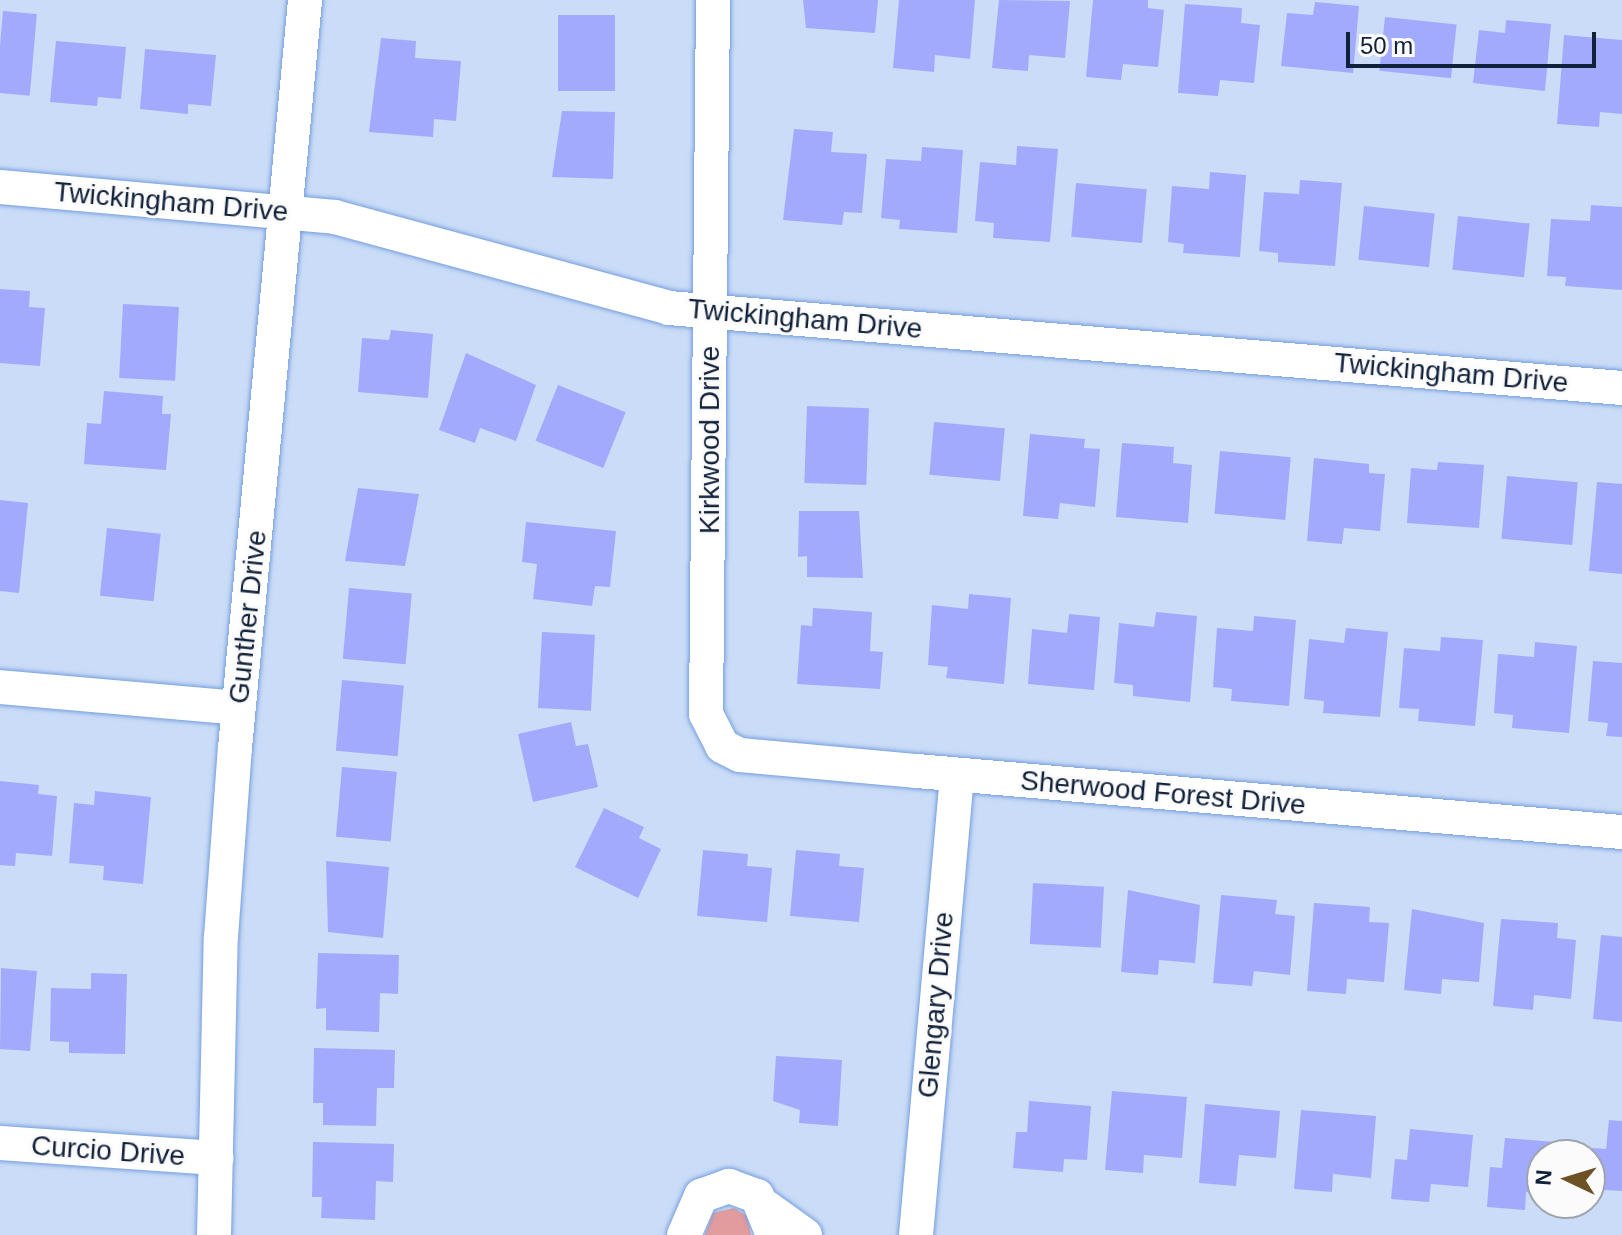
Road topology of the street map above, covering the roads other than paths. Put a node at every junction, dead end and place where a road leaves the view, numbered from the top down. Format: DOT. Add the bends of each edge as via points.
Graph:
graph roads {
  1 [pos="305,0"];
  2 [pos="713,0"];
  3 [pos="0,187"];
  4 [pos="284,211"];
  5 [pos="711,310"];
  6 [pos="1622,388"];
  7 [pos="0,687"];
  8 [pos="238,708"];
  9 [pos="711,735"];
  10 [pos="957,775"];
  11 [pos="1622,832"];
  12 [pos="0,1143"];
  13 [pos="216,1158"];
  14 [pos="770,1221"];
  15 [pos="214,1235"];
  16 [pos="684,1235"];
  17 [pos="805,1235"];
  18 [pos="916,1235"];
  1 -- 4 [label="street, Gunther Drive"];
  2 -- 5 [label="street, Kirkwood Drive"];
  3 -- 4 [label="street, Twickingham Drive"];
  4 -- 5 [label="street, Twickingham Drive" via="387,227 626,301"];
  4 -- 8 [label="street, Gunther Drive"];
  5 -- 6 [label="street, Twickingham Drive"];
  5 -- 9 [label="street, Kirkwood Drive"];
  7 -- 8 [label="street"];
  8 -- 13 [label="street, Gunther Drive" via="221,937"];
  9 -- 10 [label="street, Sherwood Forest Drive" via="740,755"];
  10 -- 11 [label="street, Sherwood Forest Drive"];
  10 -- 18 [label="street, Glengary Drive"];
  12 -- 13 [label="street, Curcio Drive"];
  13 -- 15 [label="street, Gunther Drive"];
  14 -- 16 [label="street" via="744,1189 714,1188 691,1207"];
  14 -- 17 [label="street"];
}
